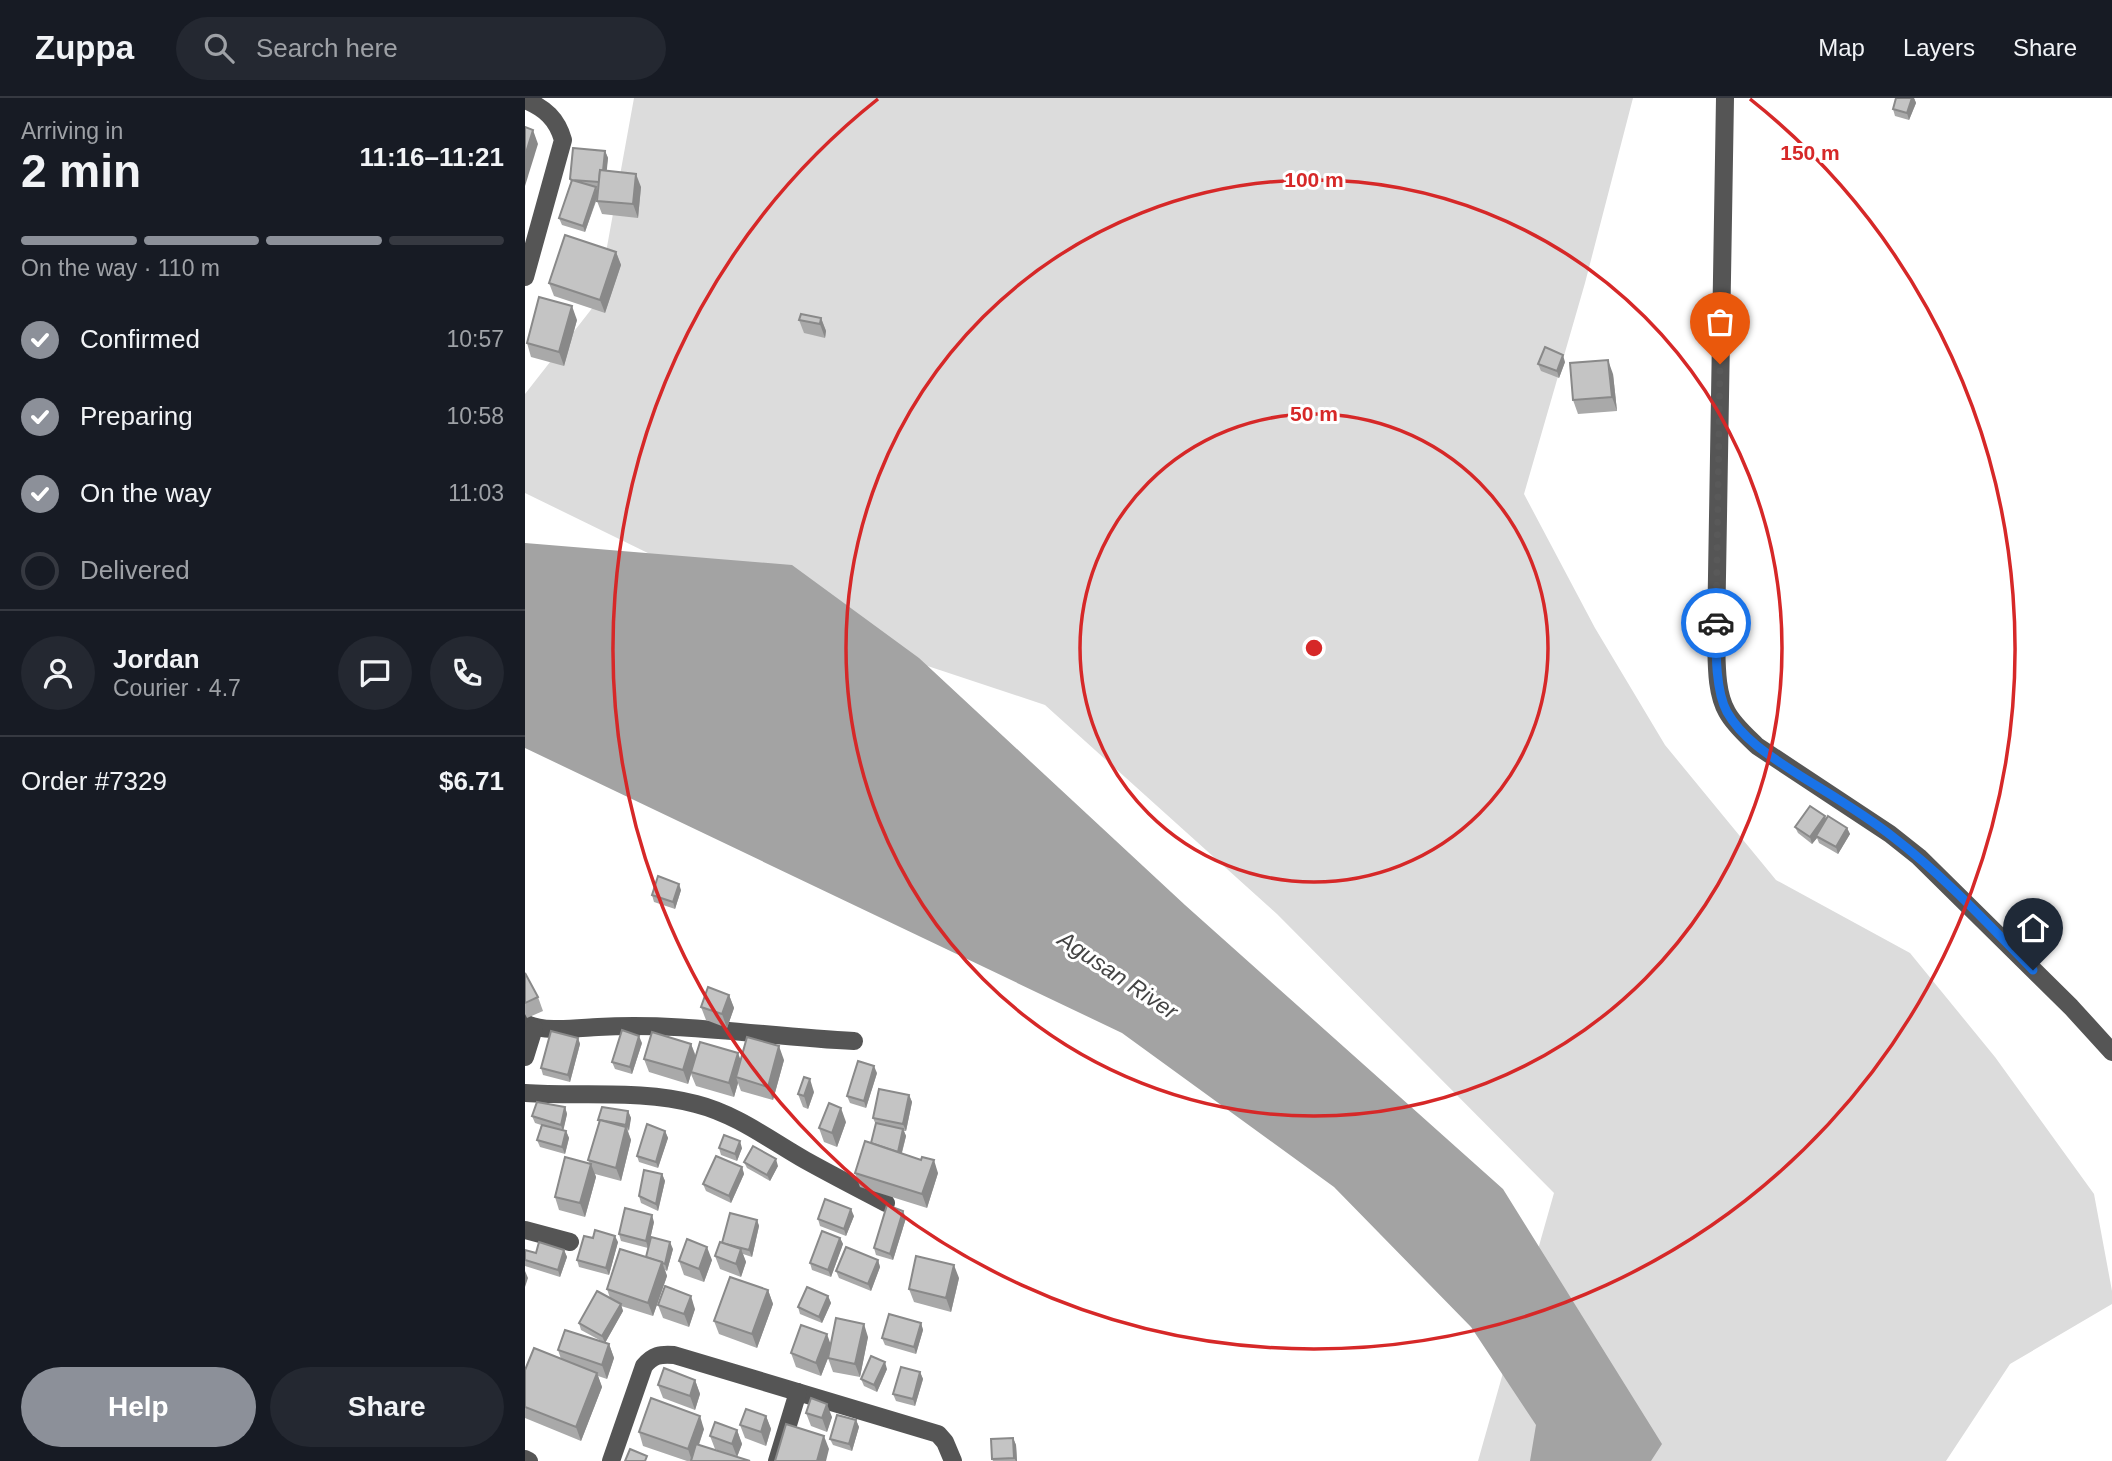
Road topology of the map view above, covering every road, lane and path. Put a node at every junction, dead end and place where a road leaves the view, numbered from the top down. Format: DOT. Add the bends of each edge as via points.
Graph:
graph roads {
  1 [pos="1725,98"];
  2 [pos="525,100"];
  3 [pos="554,107"];
  4 [pos="525,277"];
  5 [pos="529,1025"];
  6 [pos="854,1041"];
  7 [pos="2112,1052"];
  8 [pos="525,1057"];
  9 [pos="525,1093"];
  10 [pos="886,1203"];
  11 [pos="525,1230"];
  12 [pos="570,1242"];
  13 [pos="798,1392"];
  14 [pos="611,1461"];
  15 [pos="777,1461"];
  16 [pos="953,1461"];
  1 -- 7 [label="street" via="1716,636 1727,712 1757,746 1919,857"];
  2 -- 3 [label="street"];
  3 -- 4 [label="street" via="563,140"];
  5 -- 6 [label="street" via="650,1026"];
  5 -- 8 [label="street"];
  9 -- 10 [label="street" via="657,1097 694,1103 741,1122"];
  11 -- 12 [label="street"];
  13 -- 14 [label="street" via="659,1354 644,1366"];
  13 -- 15 [label="street"];
  13 -- 16 [label="street" via="938,1434"];
}
